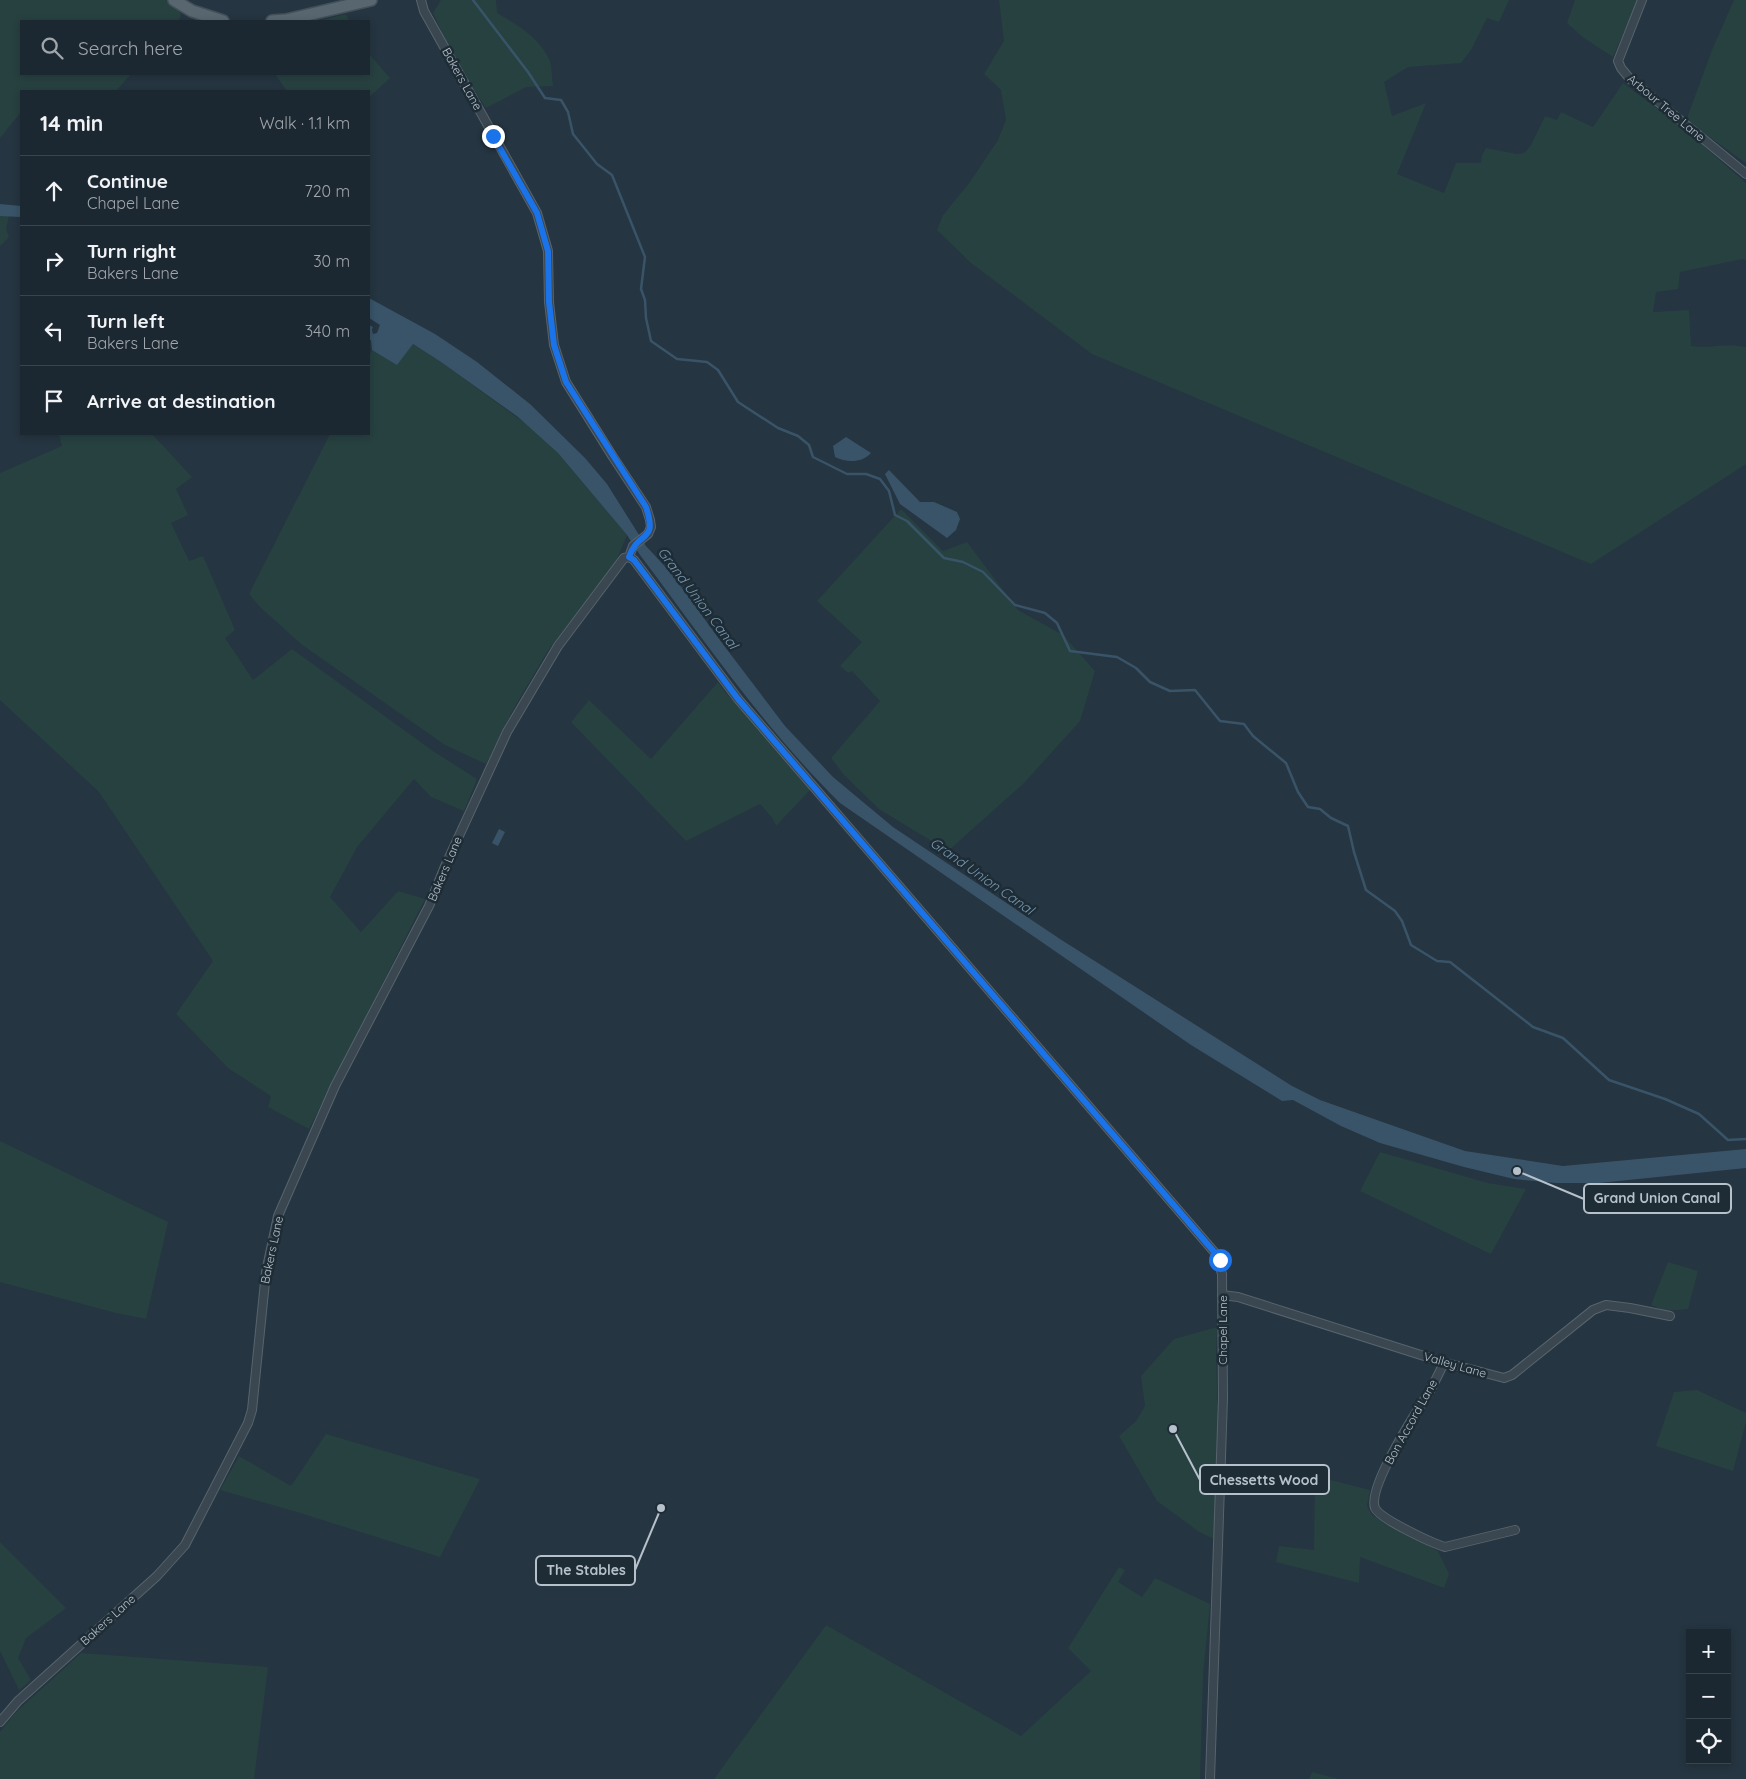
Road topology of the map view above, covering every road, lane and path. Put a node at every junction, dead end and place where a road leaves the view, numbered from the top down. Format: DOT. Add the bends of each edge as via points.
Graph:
graph roads {
  1 [pos="174,0"];
  2 [pos="371,0"];
  3 [pos="421,0"];
  4 [pos="1642,0"];
  5 [pos="220,20"];
  6 [pos="286,20"];
  7 [pos="1746,174"];
  8 [pos="629,557"];
  9 [pos="1222,1295"];
  10 [pos="1670,1316"];
  11 [pos="1444,1363"];
  12 [pos="1515,1530"];
  13 [pos="3,1712"];
  14 [pos="0,1722"];
  15 [pos="1210,1779"];
  1 -- 5 [label="main road" via="192,11"];
  2 -- 6 [label="main road"];
  3 -- 8 [label="street, Bakers Lane" via="537,213 548,251 549,302 554,338 566,382 646,507 651,527 648,534 633,546"];
  4 -- 7 [label="street, Arbour Tree Lane" via="1618,61 1621,68 1630,79"];
  8 -- 9 [label="street, Chapel Lane" via="738,699 1216,1254 1222,1274"];
  8 -- 13 [label="street, Bakers Lane" via="624,558 558,646 513,720 429,906 335,1086 278,1216 266,1272 248,1423 185,1545 158,1576"];
  9 -- 11 [label="street, Valley Lane"];
  9 -- 15 [label="street, Chapel Lane" via="1221,1481"];
  10 -- 11 [label="street, Valley Lane" via="1606,1305 1593,1310 1504,1378"];
  11 -- 12 [label="street, Bon Accord Lane" via="1397,1444 1378,1485 1375,1508 1383,1517 1445,1547"];
  13 -- 14 [label="street, Bakers Lane"];
}
